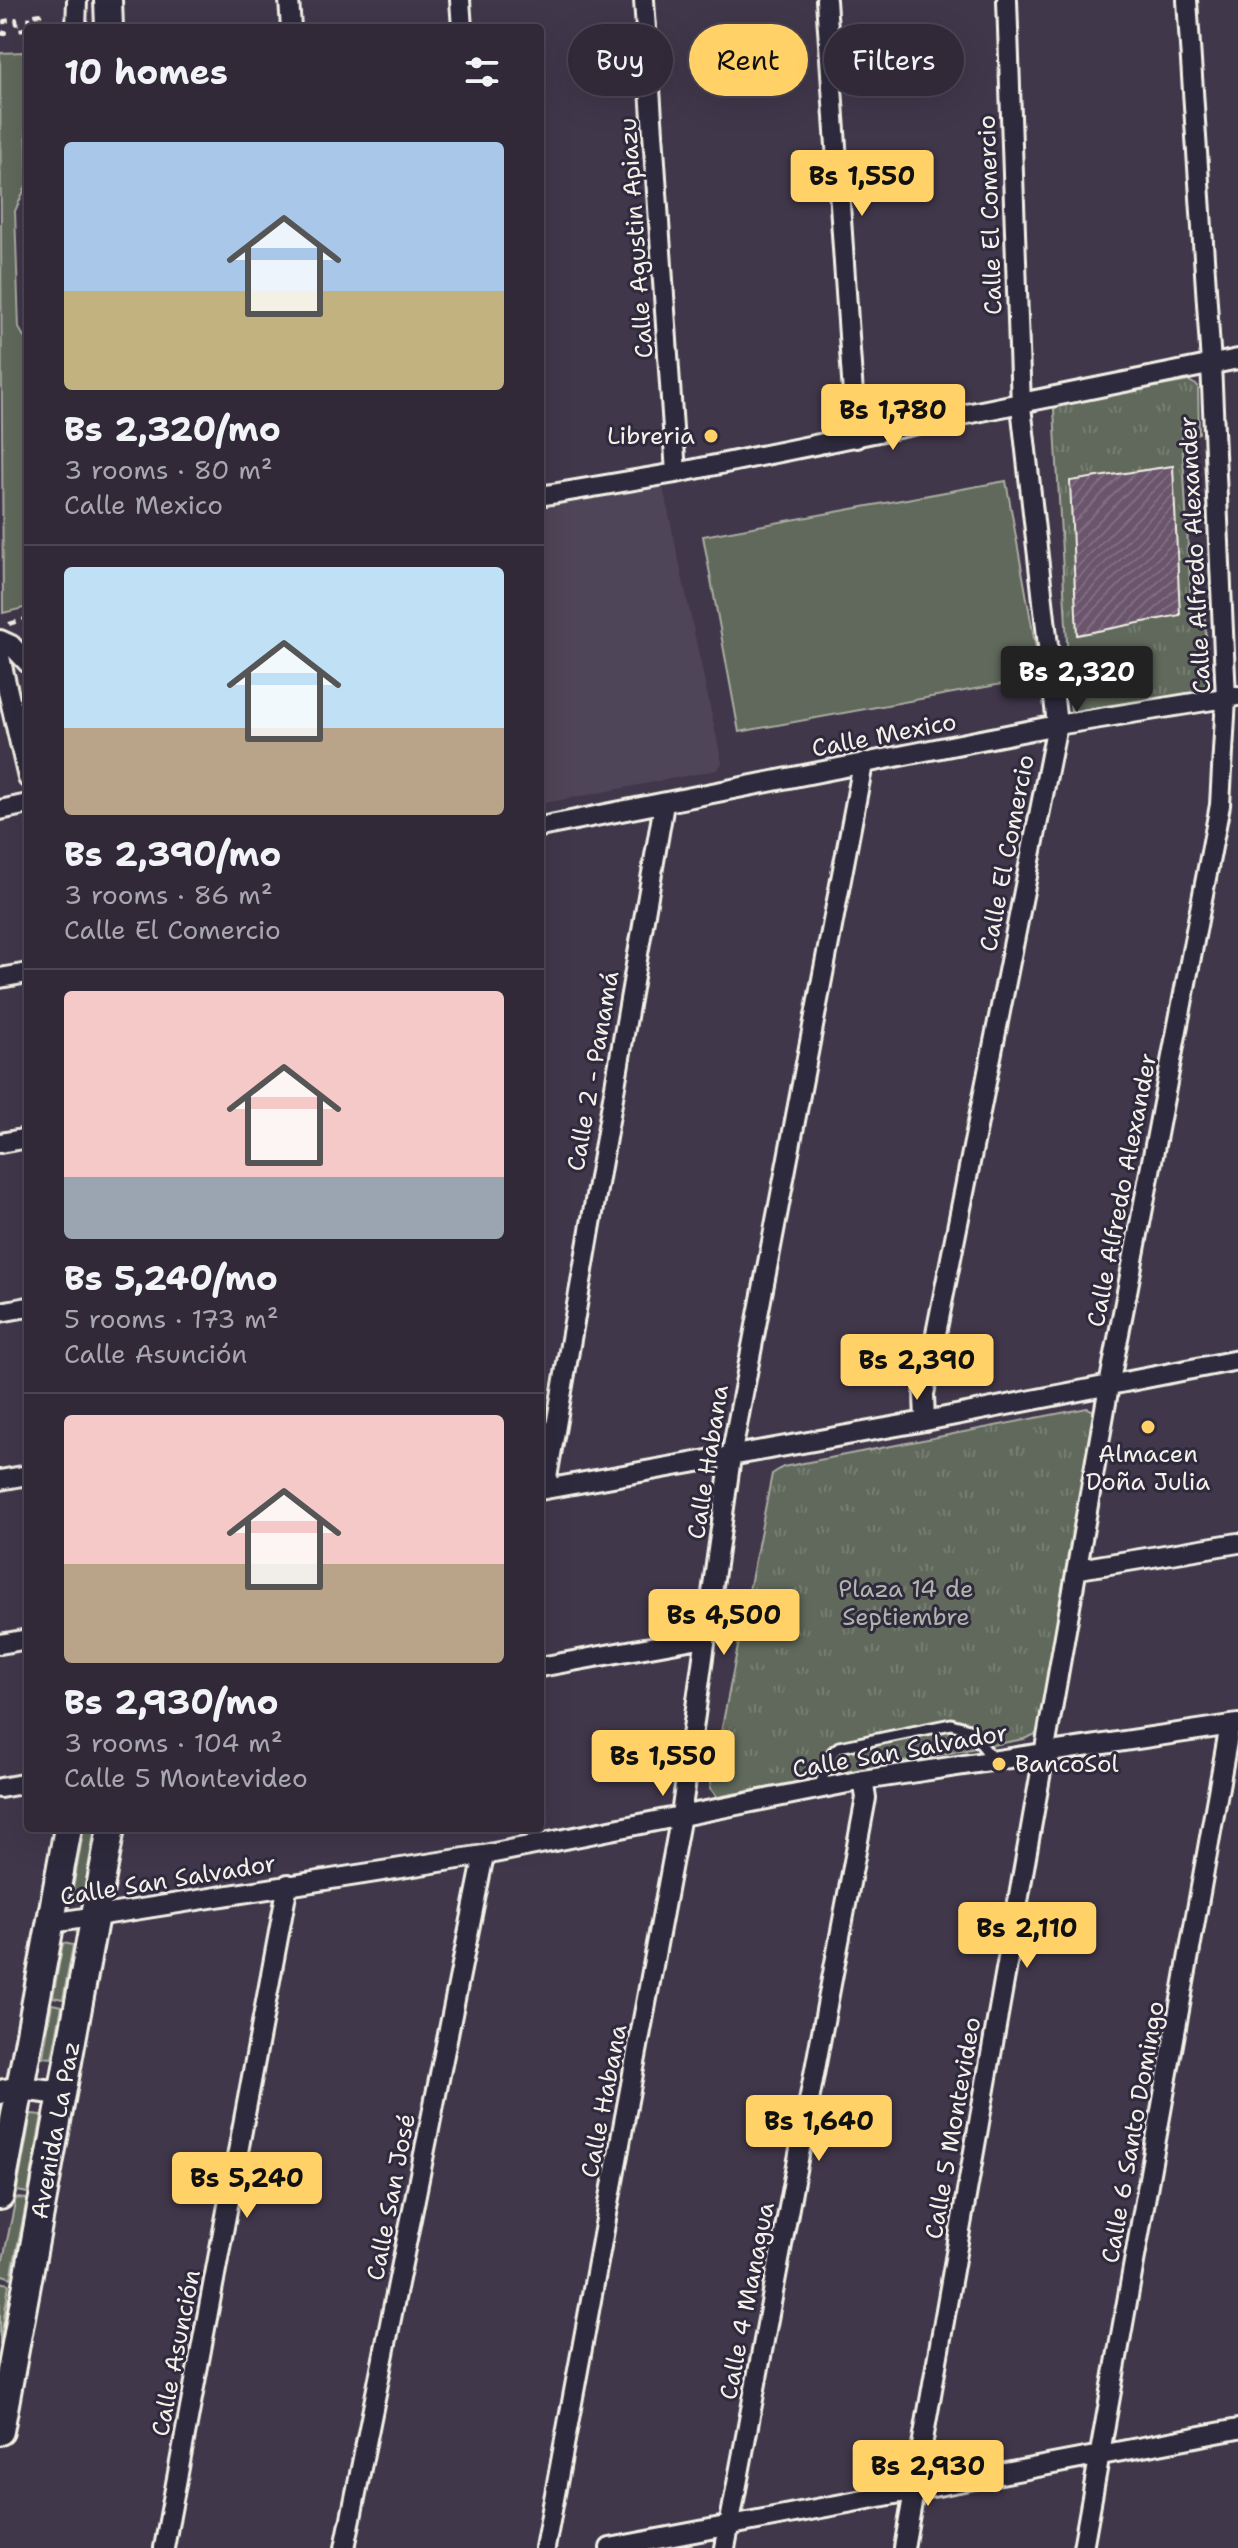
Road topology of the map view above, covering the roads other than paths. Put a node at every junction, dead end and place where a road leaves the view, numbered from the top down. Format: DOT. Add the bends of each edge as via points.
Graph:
graph roads {
  1 [pos="77,0"];
  2 [pos="108,0"];
  3 [pos="289,0"];
  4 [pos="460,0"];
  5 [pos="644,0"];
  6 [pos="826,0"];
  7 [pos="1007,0"];
  8 [pos="1187,0"];
  9 [pos="76,24"];
  10 [pos="109,24"];
  11 [pos="291,24"];
  12 [pos="462,24"];
  13 [pos="1238,359"];
  14 [pos="1211,364"];
  15 [pos="1021,406"];
  16 [pos="856,438"];
  17 [pos="676,473"];
  18 [pos="544,495"];
  19 [pos="0,640"];
  20 [pos="0,657"];
  21 [pos="24,659"];
  22 [pos="1232,697"];
  23 [pos="1057,725"];
  24 [pos="24,761"];
  25 [pos="863,764"];
  26 [pos="664,804"];
  27 [pos="24,805"];
  28 [pos="0,810"];
  29 [pos="544,826"];
  30 [pos="24,974"];
  31 [pos="0,978"];
  32 [pos="24,1139"];
  33 [pos="0,1143"];
  34 [pos="24,1308"];
  35 [pos="0,1312"];
  36 [pos="1238,1360"];
  37 [pos="1109,1386"];
  38 [pos="925,1421"];
  39 [pos="731,1457"];
  40 [pos="24,1476"];
  41 [pos="0,1480"];
  42 [pos="544,1483"];
  43 [pos="544,1489"];
  44 [pos="1238,1543"];
  45 [pos="1079,1569"];
  46 [pos="705,1637"];
  47 [pos="24,1640"];
  48 [pos="0,1644"];
  49 [pos="544,1666"];
  50 [pos="1234,1724"];
  51 [pos="1043,1752"];
  52 [pos="992,1758"];
  53 [pos="863,1780"];
  54 [pos="24,1784"];
  55 [pos="0,1788"];
  56 [pos="818,1789"];
  57 [pos="681,1815"];
  58 [pos="67,1832"];
  59 [pos="110,1832"];
  60 [pos="484,1855"];
  61 [pos="288,1884"];
  62 [pos="96,1918"];
  63 [pos="52,1923"];
  64 [pos="9,2090"];
  65 [pos="62,2093"];
  66 [pos="0,2196"];
  67 [pos="1238,2429"];
  68 [pos="0,2431"];
  69 [pos="1097,2456"];
  70 [pos="915,2489"];
  71 [pos="729,2528"];
  72 [pos="164,2548"];
  73 [pos="345,2548"];
  74 [pos="545,2548"];
  75 [pos="610,2548"];
  76 [pos="725,2548"];
  77 [pos="904,2548"];
  78 [pos="1083,2548"];
  1 -- 9 [label="street"];
  2 -- 10 [label="main road"];
  3 -- 11 [label="street"];
  4 -- 12 [label="street"];
  5 -- 17 [label="street, Calle Agustin Apiazu"];
  6 -- 16 [label="street"];
  7 -- 15 [label="street, Calle El Comercio"];
  8 -- 14 [label="street, Calle Alfredo Alexander"];
  13 -- 14 [label="street"];
  14 -- 15 [label="street"];
  14 -- 22 [label="street, Calle Alfredo Alexander"];
  15 -- 16 [label="street"];
  15 -- 23 [label="street, Calle El Comercio"];
  16 -- 17 [label="street"];
  17 -- 18 [label="street"];
  19 -- 21 [label="street"];
  20 -- 24 [label="street"];
  22 -- 23 [label="street, Calle Mexico"];
  22 -- 37 [label="street, Calle Alfredo Alexander" via="1220,805"];
  23 -- 25 [label="street, Calle Mexico"];
  23 -- 38 [label="street, Calle El Comercio" via="924,1394"];
  25 -- 26 [label="street, Calle Mexico"];
  25 -- 39 [label="street, Calle Habana"];
  26 -- 29 [label="street, Calle Mexico"];
  26 -- 42 [label="street, Calle 2 - Panamá"];
  27 -- 28 [label="street"];
  30 -- 31 [label="street"];
  32 -- 33 [label="street"];
  34 -- 35 [label="street"];
  36 -- 37 [label="street"];
  37 -- 38 [label="street"];
  37 -- 45 [label="street, Calle 5 Montevideo"];
  38 -- 39 [label="street"];
  39 -- 43 [label="street"];
  39 -- 46 [label="street, Calle Habana"];
  40 -- 41 [label="street"];
  44 -- 45 [label="street"];
  45 -- 51 [label="street, Calle 5 Montevideo"];
  46 -- 49 [label="street"];
  46 -- 57 [label="street, Calle Habana"];
  47 -- 48 [label="street"];
  50 -- 51 [label="street, Calle San Salvador"];
  50 -- 69 [label="street, Calle 6 Santo Domingo"];
  51 -- 52 [label="street, Calle San Salvador"];
  51 -- 70 [label="street, Calle 5 Montevideo"];
  52 -- 53 [label="street, Calle San Salvador"];
  52 -- 56 [label="lane" via="969,1729 951,1724 839,1747"];
  53 -- 56 [label="street, Calle San Salvador"];
  53 -- 71 [label="street, Calle 4 Managua" via="866,1798"];
  54 -- 55 [label="street"];
  56 -- 57 [label="street, Calle San Salvador"];
  57 -- 60 [label="street, Calle San Salvador"];
  57 -- 74 [label="street, Calle Habana"];
  58 -- 63 [label="main road, Avenida La Paz"];
  59 -- 62 [label="main road, Avenida La Paz"];
  60 -- 61 [label="street, Calle San Salvador"];
  60 -- 73 [label="street, Calle San José"];
  61 -- 62 [label="street, Calle San Salvador"];
  61 -- 72 [label="street, Calle Asunción"];
  62 -- 63 [label="street, Calle San Salvador"];
  62 -- 65 [label="main road, Avenida La Paz"];
  63 -- 64 [label="main road, Avenida La Paz"];
  64 -- 65 [label="street"];
  64 -- 66 [label="main road, Avenida La Paz"];
  65 -- 68 [label="main road, Avenida La Paz"];
  67 -- 69 [label="street"];
  69 -- 70 [label="street"];
  69 -- 78 [label="street, Calle 6 Santo Domingo"];
  70 -- 71 [label="street"];
  70 -- 77 [label="street, Calle 5 Montevideo"];
  71 -- 75 [label="street"];
  71 -- 76 [label="street, Calle 4 Managua"];
}
